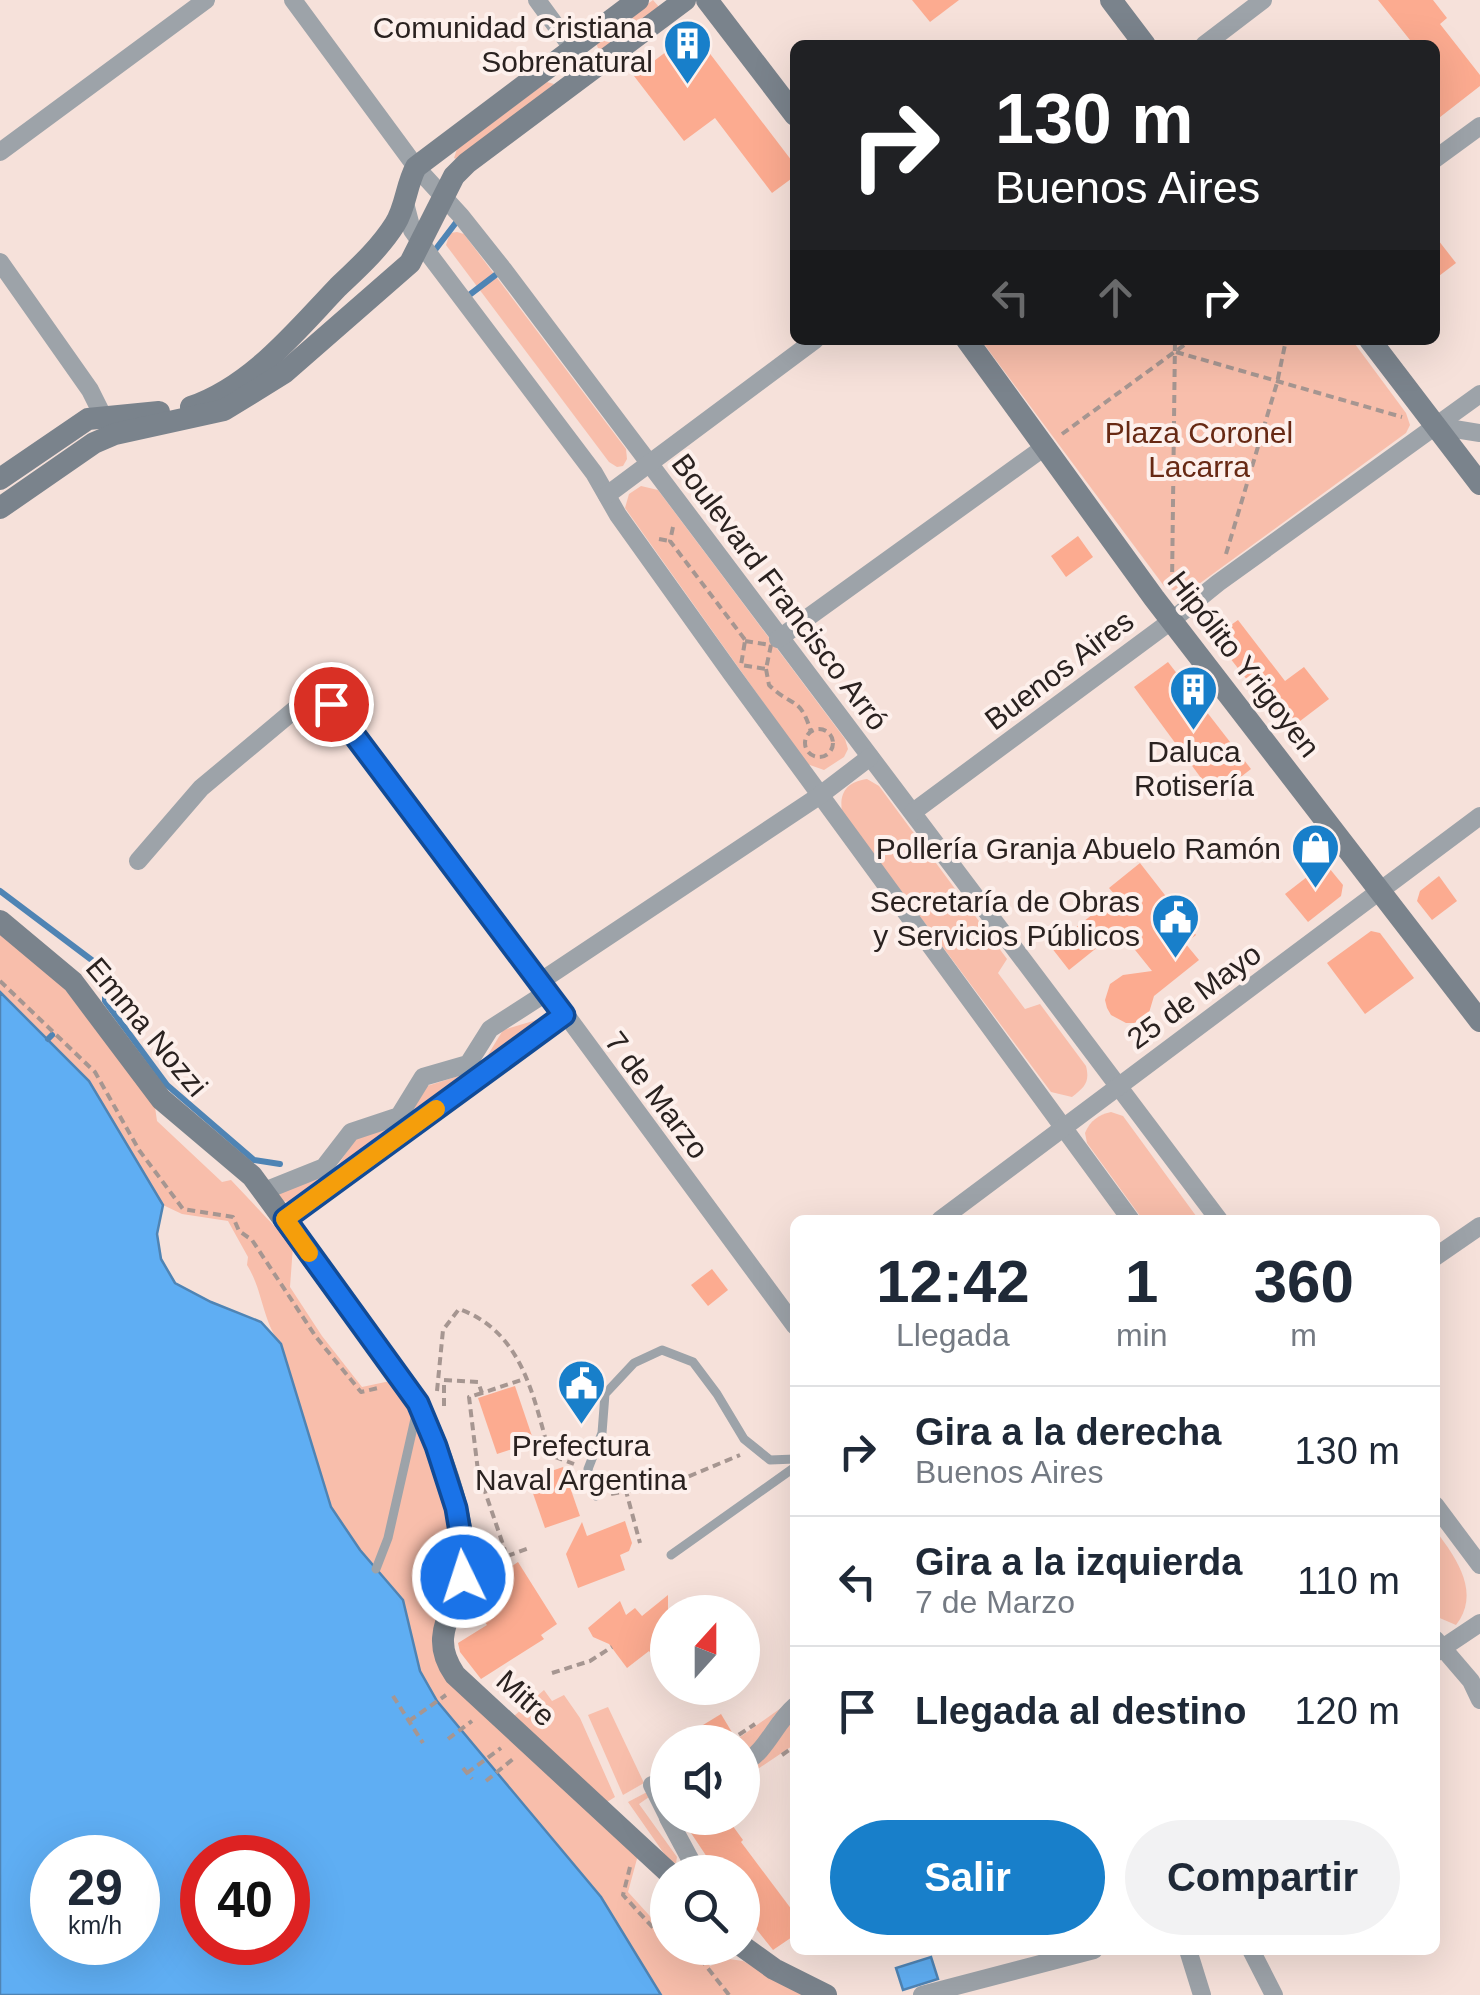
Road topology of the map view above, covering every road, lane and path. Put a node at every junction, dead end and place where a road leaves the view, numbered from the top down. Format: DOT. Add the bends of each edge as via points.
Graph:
graph roads {
  1 [pos="206,0"];
  2 [pos="294,0"];
  3 [pos="537,0"];
  4 [pos="638,0"];
  5 [pos="685,0"];
  6 [pos="706,0"];
  7 [pos="1111,0"];
  8 [pos="1263,0"];
  9 [pos="1141,40"];
  10 [pos="1211,40"];
  11 [pos="574,48"];
  12 [pos="588,71"];
  13 [pos="790,109"];
  14 [pos="1480,126"];
  15 [pos="0,152"];
  16 [pos="1440,155"];
  17 [pos="416,167"];
  18 [pos="442,196"];
  19 [pos="405,202"];
  20 [pos="421,243"];
  21 [pos="0,262"];
  22 [pos="808,345"];
  23 [pos="970,345"];
  24 [pos="1176,345"];
  25 [pos="1185,345"];
  26 [pos="1285,345"];
  27 [pos="1374,345"];
  28 [pos="1176,352"];
  29 [pos="1277,383"];
  30 [pos="1480,394"];
  31 [pos="1401,417"];
  32 [pos="108,425"];
  33 [pos="1436,426"];
  34 [pos="1480,432"];
  35 [pos="1046,446"];
  36 [pos="648,464"];
  37 [pos="0,479"];
  38 [pos="1480,484"];
  39 [pos="607,495"];
  40 [pos="0,508"];
  41 [pos="674,521"];
  42 [pos="652,538"];
  43 [pos="670,541"];
  44 [pos="1218,582"];
  45 [pos="1172,620"];
  46 [pos="778,639"];
  47 [pos="746,641"];
  48 [pos="766,670"];
  49 [pos="811,732"];
  50 [pos="870,757"];
  51 [pos="819,796"];
  52 [pos="913,812"];
  53 [pos="1480,816"];
  54 [pos="138,861"];
  55 [pos="1382,891"];
  56 [pos="0,921"];
  57 [pos="0,981"];
  58 [pos="545,986"];
  59 [pos="564,1015"];
  60 [pos="1480,1021"];
  61 [pos="1117,1087"];
  62 [pos="1064,1126"];
  63 [pos="264,1191"];
  64 [pos="947,1215"];
  65 [pos="1127,1215"];
  66 [pos="1215,1215"];
  67 [pos="285,1219"];
  68 [pos="1480,1226"];
  69 [pos="1440,1254"];
  70 [pos="790,1319"];
  71 [pos="528,1378"];
  72 [pos="388,1386"];
  73 [pos="482,1393"];
  74 [pos="428,1407"];
  75 [pos="444,1416"];
  76 [pos="754,1447"];
  77 [pos="790,1462"];
  78 [pos="790,1467"];
  79 [pos="588,1469"];
  80 [pos="626,1492"];
  81 [pos="596,1496"];
  82 [pos="1440,1512"];
  83 [pos="502,1543"];
  84 [pos="640,1543"];
  85 [pos="529,1548"];
  86 [pos="479,1552"];
  87 [pos="670,1555"];
  88 [pos="506,1556"];
  89 [pos="1480,1564"];
  90 [pos="511,1568"];
  91 [pos="376,1569"];
  92 [pos="1480,1623"];
  93 [pos="1440,1645"];
  94 [pos="612,1647"];
  95 [pos="1440,1650"];
  96 [pos="552,1674"];
  97 [pos="393,1696"];
  98 [pos="1480,1700"];
  99 [pos="437,1701"];
  100 [pos="790,1710"];
  101 [pos="480,1716"];
  102 [pos="409,1721"];
  103 [pos="448,1738"];
  104 [pos="508,1741"];
  105 [pos="423,1742"];
  106 [pos="760,1751"];
  107 [pos="521,1753"];
  108 [pos="463,1768"];
  109 [pos="468,1774"];
  110 [pos="472,1779"];
  111 [pos="486,1782"];
  112 [pos="650,1855"];
  113 [pos="632,1856"];
  114 [pos="650,1925"];
  115 [pos="1075,1955"];
  116 [pos="1190,1955"];
  117 [pos="1254,1955"];
  118 [pos="760,1958"];
  119 [pos="705,1965"];
  120 [pos="729,1995"];
  121 [pos="826,1995"];
  122 [pos="922,1995"];
  123 [pos="1202,1995"];
  124 [pos="1274,1995"];
  1 -- 15 [label="street"];
  2 -- 17 [label="street, Boulevard Francisco Arró"];
  3 -- 11 [label="street"];
  4 -- 11 [label="main road"];
  5 -- 12 [label="main road"];
  6 -- 13 [label="main road"];
  7 -- 9 [label="main road"];
  8 -- 10 [label="street"];
  11 -- 12 [label="street"];
  11 -- 17 [label="main road"];
  12 -- 18 [label="main road" via="467,163"];
  14 -- 16 [label="street"];
  17 -- 18 [label="street, Boulevard Francisco Arró"];
  17 -- 19 [label="main road"];
  18 -- 20 [label="main road"];
  18 -- 36 [label="street, Boulevard Francisco Arró"];
  19 -- 20 [label="street"];
  19 -- 32 [label="main road" via="371,254 236,385 189,407"];
  20 -- 32 [label="main road" via="410,263 251,396 194,419"];
  20 -- 39 [label="street"];
  21 -- 32 [label="street"];
  22 -- 36 [label="street"];
  23 -- 35 [label="main road, Hipólito Yrigoyen"];
  24 -- 28 [label="path"];
  25 -- 28 [label="path"];
  26 -- 29 [label="path"];
  27 -- 33 [label="main road"];
  28 -- 29 [label="path"];
  28 -- 35 [label="path"];
  28 -- 45 [label="path"];
  29 -- 31 [label="path"];
  29 -- 44 [label="path"];
  30 -- 33 [label="street, Buenos Aires"];
  32 -- 37 [label="main road" via="78,424"];
  32 -- 40 [label="main road"];
  33 -- 34 [label="street"];
  33 -- 38 [label="main road"];
  33 -- 44 [label="street, Buenos Aires"];
  35 -- 45 [label="main road, Hipólito Yrigoyen"];
  35 -- 46 [label="street"];
  36 -- 39 [label="street"];
  36 -- 46 [label="street, Boulevard Francisco Arró"];
  39 -- 51 [label="street"];
  41 -- 43 [label="path"];
  42 -- 43 [label="path"];
  43 -- 47 [label="path"];
  44 -- 45 [label="street, Buenos Aires"];
  45 -- 52 [label="street, Buenos Aires"];
  45 -- 55 [label="main road, Hipólito Yrigoyen"];
  46 -- 50 [label="street, Boulevard Francisco Arró"];
  47 -- 48 [label="path" via="741,665"];
  47 -- 48 [label="path" via="771,645"];
  48 -- 49 [label="path" via="769,685 804,711"];
  49 -- 49 [label="path" via="810,753 831,751 827,731"];
  50 -- 51 [label="street"];
  50 -- 52 [label="street, Boulevard Francisco Arró"];
  51 -- 58 [label="street"];
  51 -- 62 [label="street"];
  52 -- 61 [label="street, Boulevard Francisco Arró"];
  53 -- 55 [label="street, 25 de Mayo"];
  54 -- 58 [label="street, 7 de Marzo" via="202,788 299,706 331,704"];
  55 -- 60 [label="main road, Hipólito Yrigoyen"];
  55 -- 61 [label="street, 25 de Mayo"];
  56 -- 63 [label="main road, Emma Nozzi" via="62,970 161,1099"];
  57 -- 72 [label="path" via="94,1072 139,1150 184,1208 234,1217 362,1392"];
  58 -- 59 [label="street, 7 de Marzo"];
  58 -- 63 [label="street" via="490,1030 468,1064 422,1077 399,1116 351,1132 324,1167"];
  59 -- 67 [label="street"];
  59 -- 70 [label="street, 7 de Marzo"];
  61 -- 62 [label="street, 25 de Mayo"];
  61 -- 66 [label="street, Boulevard Francisco Arró"];
  62 -- 64 [label="street, 25 de Mayo"];
  62 -- 65 [label="street"];
  63 -- 67 [label="main road, Emma Nozzi"];
  67 -- 74 [label="main road, Mitre"];
  68 -- 69 [label="street"];
  71 -- 73 [label="path"];
  71 -- 74 [label="path" via="484,1318 459,1309 443,1330"];
  71 -- 79 [label="path" via="550,1454"];
  73 -- 75 [label="path" via="478,1382 444,1380"];
  73 -- 83 [label="path" via="469,1397 478,1471"];
  74 -- 91 [label="lane"];
  74 -- 112 [label="main road, Mitre" via="464,1556 442,1639 444,1658"];
  76 -- 77 [label="lane" via="770,1460"];
  76 -- 79 [label="lane" via="693,1362 662,1350 634,1363 605,1394 602,1434"];
  76 -- 80 [label="path" via="668,1485"];
  78 -- 87 [label="lane"];
  79 -- 81 [label="lane"];
  80 -- 81 [label="path"];
  80 -- 84 [label="path"];
  82 -- 89 [label="street"];
  83 -- 86 [label="path"];
  83 -- 88 [label="path"];
  85 -- 88 [label="path"];
  88 -- 90 [label="path"];
  92 -- 93 [label="street"];
  94 -- 96 [label="path"];
  95 -- 98 [label="street"];
  97 -- 102 [label="path"];
  99 -- 102 [label="path"];
  100 -- 106 [label="street"];
  101 -- 103 [label="path"];
  102 -- 105 [label="path"];
  104 -- 109 [label="path"];
  107 -- 111 [label="path"];
  108 -- 109 [label="path"];
  109 -- 110 [label="path"];
  113 -- 114 [label="path" via="622,1895"];
  115 -- 122 [label="street"];
  116 -- 123 [label="street"];
  117 -- 124 [label="street"];
  118 -- 121 [label="main road"];
  119 -- 120 [label="path"];
}
